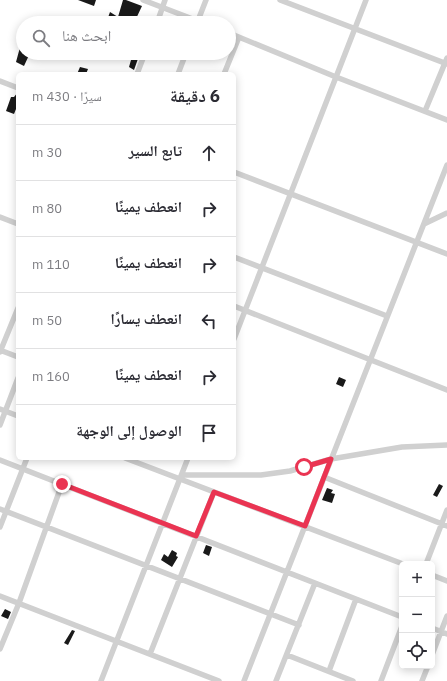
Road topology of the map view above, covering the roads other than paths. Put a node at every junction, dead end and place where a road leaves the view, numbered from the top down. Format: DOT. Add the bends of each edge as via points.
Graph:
graph roads {
  1 [pos="143,0"];
  2 [pos="165,0"];
  3 [pos="206,0"];
  4 [pos="280,0"];
  5 [pos="366,0"];
  6 [pos="163,7"];
  7 [pos="160,16"];
  8 [pos="185,16"];
  9 [pos="201,16"];
  10 [pos="354,29"];
  11 [pos="236,36"];
  12 [pos="239,37"];
  13 [pos="236,44"];
  14 [pos="142,60"];
  15 [pos="183,60"];
  16 [pos="230,60"];
  17 [pos="446,62"];
  18 [pos="138,72"];
  19 [pos="179,72"];
  20 [pos="225,72"];
  21 [pos="336,77"];
  22 [pos="0,81"];
  23 [pos="16,87"];
  24 [pos="425,111"];
  25 [pos="447,120"];
  26 [pos="447,165"];
  27 [pos="236,173"];
  28 [pos="291,193"];
  29 [pos="447,213"];
  30 [pos="0,217"];
  31 [pos="16,223"];
  32 [pos="424,224"];
  33 [pos="417,243"];
  34 [pos="447,254"];
  35 [pos="236,258"];
  36 [pos="261,268"];
  37 [pos="236,307"];
  38 [pos="245,310"];
  39 [pos="16,313"];
  40 [pos="387,316"];
  41 [pos="236,334"];
  42 [pos="0,351"];
  43 [pos="16,356"];
  44 [pos="370,360"];
  45 [pos="16,382"];
  46 [pos="447,390"];
  47 [pos="3,410"];
  48 [pos="16,415"];
  49 [pos="0,425"];
  50 [pos="447,445"];
  51 [pos="331,459"];
  52 [pos="0,460"];
  53 [pos="26,460"];
  54 [pos="131,460"];
  55 [pos="187,460"];
  56 [pos="22,469"];
  57 [pos="181,477"];
  58 [pos="324,477"];
  59 [pos="62,484"];
  60 [pos="214,492"];
  61 [pos="0,509"];
  62 [pos="447,510"];
  63 [pos="6,511"];
  64 [pos="163,523"];
  65 [pos="444,525"];
  66 [pos="305,526"];
  67 [pos="0,527"];
  68 [pos="47,527"];
  69 [pos="196,536"];
  70 [pos="427,561"];
  71 [pos="399,562"];
  72 [pos="146,566"];
  73 [pos="287,572"];
  74 [pos="435,576"];
  75 [pos="179,578"];
  76 [pos="447,581"];
  77 [pos="315,583"];
  78 [pos="0,596"];
  79 [pos="356,599"];
  80 [pos="18,603"];
  81 [pos="270,614"];
  82 [pos="399,616"];
  83 [pos="447,616"];
  84 [pos="299,625"];
  85 [pos="399,633"];
  86 [pos="444,633"];
  87 [pos="117,641"];
  88 [pos="0,649"];
  89 [pos="435,650"];
  90 [pos="150,654"];
  91 [pos="287,655"];
  92 [pos="427,669"];
  93 [pos="329,671"];
  94 [pos="101,681"];
  95 [pos="219,681"];
  96 [pos="244,681"];
  97 [pos="276,681"];
  98 [pos="353,681"];
  99 [pos="382,681"];
  100 [pos="422,681"];
  1 -- 6 [label="street"];
  2 -- 6 [label="street"];
  3 -- 9 [label="street"];
  4 -- 10 [label="street"];
  5 -- 10 [label="street"];
  6 -- 7 [label="street"];
  6 -- 8 [label="street"];
  10 -- 17 [label="street"];
  10 -- 21 [label="street"];
  11 -- 12 [label="street"];
  12 -- 13 [label="street"];
  12 -- 21 [label="street"];
  14 -- 18 [label="street"];
  15 -- 19 [label="street"];
  16 -- 20 [label="street"];
  17 -- 24 [label="street"];
  21 -- 24 [label="street"];
  21 -- 28 [label="street"];
  22 -- 23 [label="street"];
  24 -- 25 [label="street"];
  26 -- 32 [label="street"];
  27 -- 28 [label="street"];
  28 -- 33 [label="street"];
  28 -- 36 [label="street"];
  29 -- 32 [label="street"];
  30 -- 31 [label="street"];
  32 -- 33 [label="street"];
  33 -- 34 [label="street"];
  33 -- 40 [label="street"];
  35 -- 36 [label="street"];
  36 -- 38 [label="street"];
  36 -- 40 [label="street"];
  37 -- 38 [label="street"];
  38 -- 41 [label="street"];
  38 -- 44 [label="street"];
  39 -- 42 [label="street"];
  40 -- 44 [label="street"];
  42 -- 43 [label="street"];
  44 -- 46 [label="street"];
  44 -- 51 [label="street"];
  45 -- 47 [label="street"];
  47 -- 48 [label="street"];
  47 -- 49 [label="street"];
  50 -- 51 [label="street" via="402,448"];
  51 -- 57 [label="street" via="290,471 261,475"];
  51 -- 58 [label="street"];
  52 -- 56 [label="street"];
  53 -- 56 [label="street"];
  54 -- 57 [label="street"];
  55 -- 57 [label="street"];
  56 -- 59 [label="street"];
  56 -- 63 [label="street"];
  57 -- 60 [label="street"];
  57 -- 64 [label="street"];
  58 -- 65 [label="street"];
  58 -- 66 [label="street"];
  59 -- 64 [label="street"];
  59 -- 68 [label="street"];
  60 -- 66 [label="street"];
  60 -- 69 [label="street"];
  61 -- 63 [label="street"];
  62 -- 65 [label="street"];
  63 -- 67 [label="street"];
  63 -- 68 [label="street"];
  64 -- 69 [label="street"];
  64 -- 72 [label="street"];
  65 -- 70 [label="street"];
  66 -- 71 [label="street"];
  66 -- 73 [label="street"];
  68 -- 72 [label="street"];
  68 -- 80 [label="street"];
  69 -- 73 [label="street"];
  69 -- 75 [label="street"];
  72 -- 75 [label="street"];
  72 -- 87 [label="street"];
  73 -- 77 [label="street"];
  73 -- 81 [label="street"];
  74 -- 76 [label="street"];
  75 -- 81 [label="street"];
  75 -- 90 [label="street"];
  77 -- 79 [label="street"];
  77 -- 84 [label="street"];
  78 -- 80 [label="street"];
  79 -- 82 [label="street"];
  79 -- 93 [label="street"];
  80 -- 87 [label="street"];
  80 -- 88 [label="street"];
  81 -- 84 [label="street"];
  81 -- 96 [label="street"];
  83 -- 86 [label="street"];
  84 -- 91 [label="street"];
  85 -- 99 [label="street"];
  86 -- 89 [label="street"];
  87 -- 90 [label="street"];
  87 -- 94 [label="street"];
  90 -- 95 [label="street"];
  91 -- 93 [label="street"];
  91 -- 97 [label="street"];
  92 -- 100 [label="street"];
  93 -- 98 [label="street"];
}
